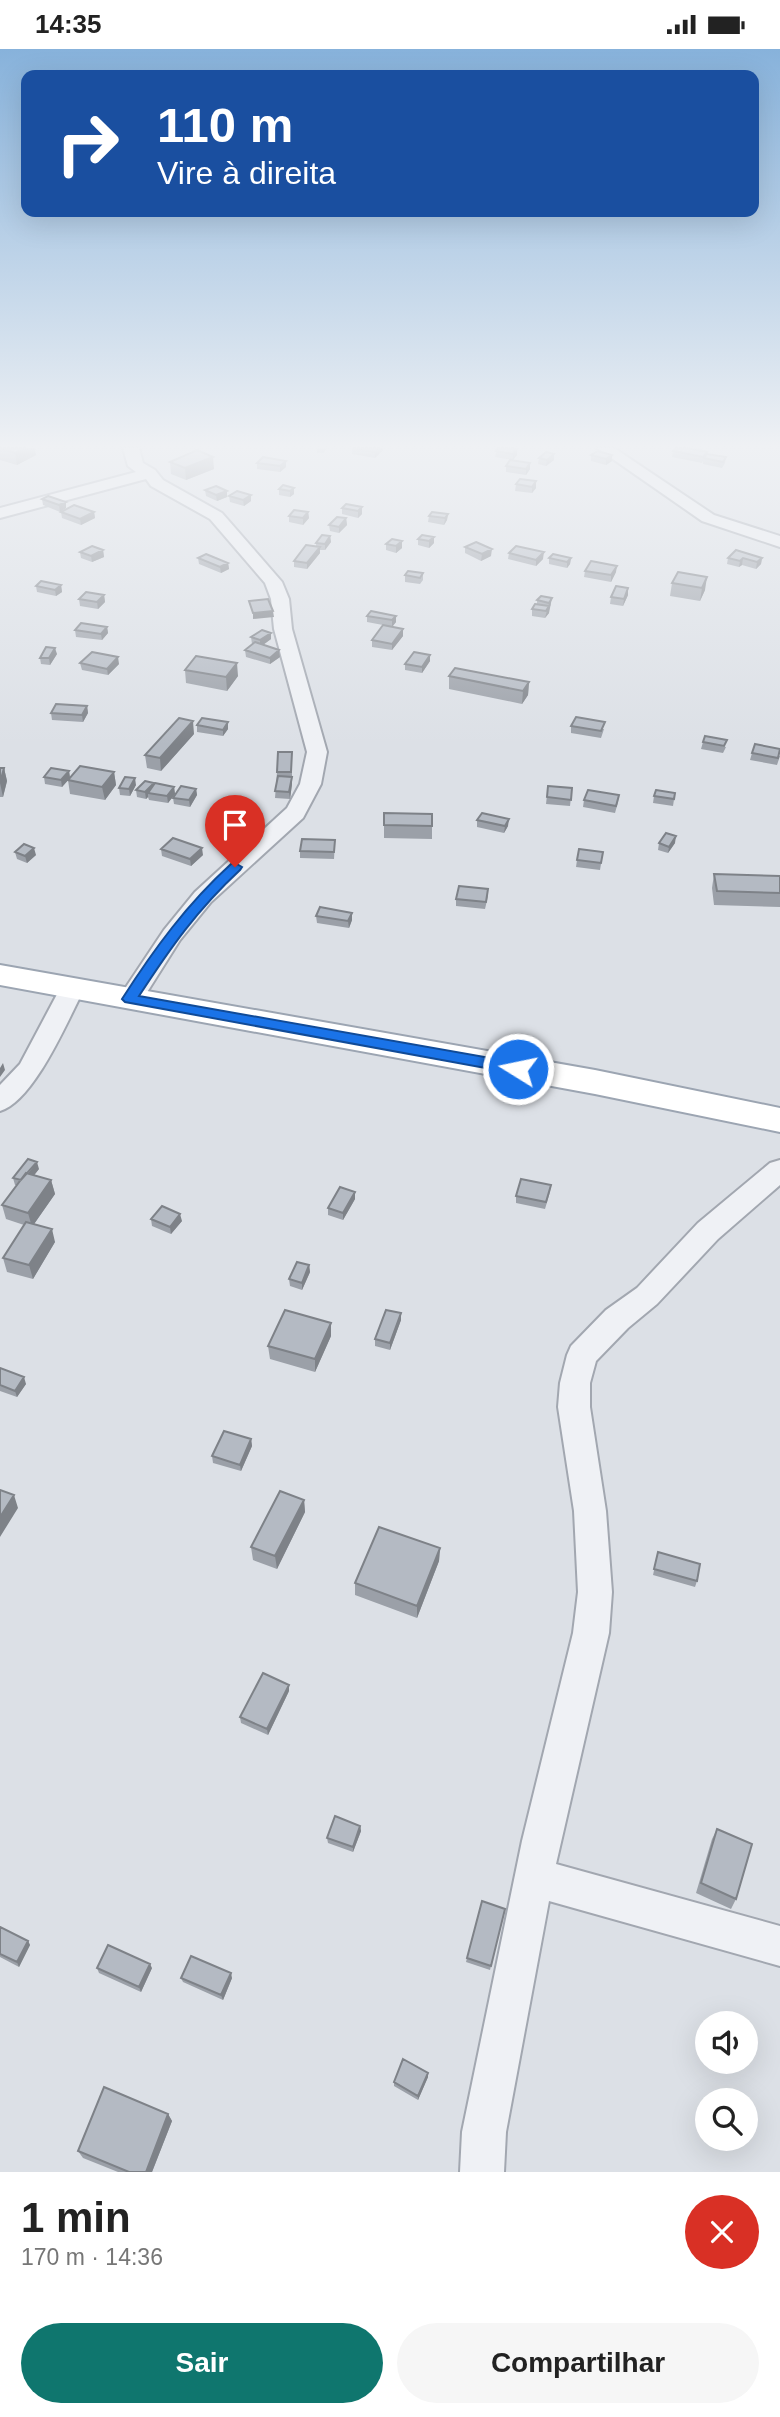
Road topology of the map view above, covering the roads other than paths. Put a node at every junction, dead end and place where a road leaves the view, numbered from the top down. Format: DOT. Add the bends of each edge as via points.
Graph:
graph roads {
  1 [pos="243,547"];
  2 [pos="0,975"];
  3 [pos="72,989"];
  4 [pos="130,999"];
  5 [pos="0,1102"];
  6 [pos="780,1120"];
  7 [pos="780,1170"];
  8 [pos="534,1877"];
  9 [pos="780,1947"];
  10 [pos="482,2172"];
  1 -- 4 [label="street" via="273,582 280,599 283,629 317,752 317,771 295,813 203,897"];
  2 -- 3 [label="main road"];
  3 -- 4 [label="main road"];
  3 -- 5 [label="street" via="30,1069"];
  4 -- 6 [label="main road" via="595,1082"];
  7 -- 8 [label="street" via="708,1231 582,1356 574,1407 590,1511 595,1593 589,1642"];
  8 -- 9 [label="street"];
  8 -- 10 [label="street" via="484,2132"];
}
